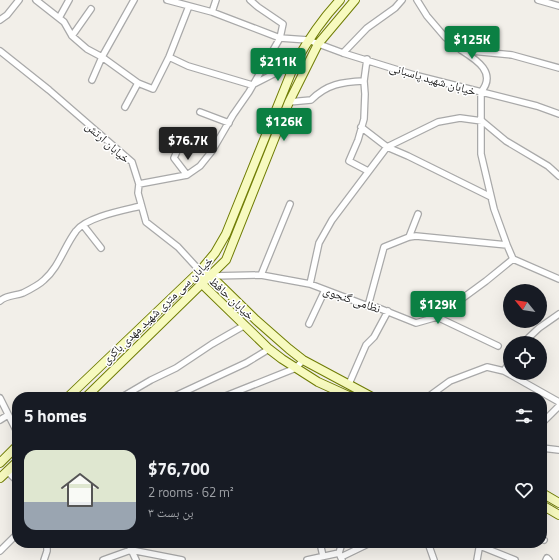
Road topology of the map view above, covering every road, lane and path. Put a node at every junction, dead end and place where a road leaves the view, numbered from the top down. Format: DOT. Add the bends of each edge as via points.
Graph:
graph roads {
  1 [pos="19,0"];
  2 [pos="36,0"];
  3 [pos="69,0"];
  4 [pos="134,0"];
  5 [pos="167,0"];
  6 [pos="216,0"];
  7 [pos="250,0"];
  8 [pos="339,0"];
  9 [pos="355,0"];
  10 [pos="402,0"];
  11 [pos="417,0"];
  12 [pos="538,0"];
  13 [pos="189,6"];
  14 [pos="559,6"];
  15 [pos="91,9"];
  16 [pos="212,12"];
  17 [pos="59,18"];
  18 [pos="0,20"];
  19 [pos="72,36"];
  20 [pos="280,38"];
  21 [pos="308,40"];
  22 [pos="318,44"];
  23 [pos="461,50"];
  24 [pos="0,51"];
  25 [pos="343,53"];
  26 [pos="102,57"];
  27 [pos="169,57"];
  28 [pos="367,59"];
  29 [pos="295,63"];
  30 [pos="559,68"];
  31 [pos="92,80"];
  32 [pos="364,81"];
  33 [pos="138,83"];
  34 [pos="252,85"];
  35 [pos="481,92"];
  36 [pos="289,102"];
  37 [pos="125,106"];
  38 [pos="200,112"];
  39 [pos="559,114"];
  40 [pos="482,121"];
  41 [pos="229,123"];
  42 [pos="361,127"];
  43 [pos="192,133"];
  44 [pos="217,142"];
  45 [pos="387,147"];
  46 [pos="178,149"];
  47 [pos="368,171"];
  48 [pos="187,175"];
  49 [pos="559,176"];
  50 [pos="139,184"];
  51 [pos="491,197"];
  52 [pos="290,204"];
  53 [pos="141,206"];
  54 [pos="418,214"];
  55 [pos="83,225"];
  56 [pos="409,237"];
  57 [pos="507,245"];
  58 [pos="101,248"];
  59 [pos="513,259"];
  60 [pos="200,271"];
  61 [pos="261,275"];
  62 [pos="211,276"];
  63 [pos="559,278"];
  64 [pos="202,284"];
  65 [pos="310,284"];
  66 [pos="325,290"];
  67 [pos="0,301"];
  68 [pos="368,306"];
  69 [pos="388,311"];
  70 [pos="559,314"];
  71 [pos="437,316"];
  72 [pos="547,323"];
  73 [pos="309,324"];
  74 [pos="246,325"];
  75 [pos="539,328"];
  76 [pos="530,336"];
  77 [pos="498,346"];
  78 [pos="269,349"];
  79 [pos="303,360"];
  80 [pos="296,368"];
  81 [pos="503,371"];
  82 [pos="520,380"];
  83 [pos="349,384"];
  84 [pos="73,392"];
  85 [pos="91,392"];
  86 [pos="131,392"];
  87 [pos="184,392"];
  88 [pos="236,392"];
  89 [pos="339,392"];
  90 [pos="363,392"];
  91 [pos="435,392"];
  92 [pos="541,392"];
  93 [pos="547,395"];
  94 [pos="0,398"];
  95 [pos="559,402"];
  96 [pos="559,406"];
  97 [pos="8,415"];
  98 [pos="547,418"];
  99 [pos="0,420"];
  100 [pos="12,423"];
  101 [pos="547,449"];
  102 [pos="559,450"];
  103 [pos="12,451"];
  104 [pos="0,463"];
  105 [pos="12,466"];
  106 [pos="7,471"];
  107 [pos="12,476"];
  108 [pos="0,478"];
  109 [pos="547,495"];
  110 [pos="559,503"];
  111 [pos="547,508"];
  112 [pos="559,515"];
  113 [pos="12,539"];
  114 [pos="47,548"];
  115 [pos="321,548"];
  116 [pos="360,548"];
  117 [pos="430,548"];
  118 [pos="479,548"];
  119 [pos="489,548"];
  120 [pos="131,550"];
  121 [pos="0,551"];
  122 [pos="323,556"];
  123 [pos="341,557"];
  124 [pos="44,560"];
  125 [pos="104,560"];
  126 [pos="136,560"];
  127 [pos="182,560"];
  128 [pos="307,560"];
  129 [pos="434,560"];
  130 [pos="477,560"];
  131 [pos="515,560"];
  1 -- 18 [label="street"];
  2 -- 17 [label="street"];
  3 -- 17 [label="street"];
  4 -- 26 [label="street"];
  5 -- 13 [label="street, خیابان شهید پاسبانی"];
  6 -- 16 [label="street"];
  7 -- 20 [label="street" via="283,24"];
  8 -- 21 [label="main road, خیابان سی متری شهید مهدی باکری"];
  9 -- 22 [label="main road, خیابان سی متری شهید مهدی باکری"];
  10 -- 25 [label="street" via="367,28"];
  11 -- 23 [label="street" via="445,37"];
  12 -- 14 [label="street"];
  13 -- 16 [label="street, خیابان شهید پاسبانی"];
  13 -- 27 [label="street"];
  15 -- 19 [label="street"];
  16 -- 20 [label="street, خیابان شهید پاسبانی"];
  17 -- 19 [label="street"];
  19 -- 26 [label="street" via="87,50"];
  20 -- 21 [label="street, خیابان شهید پاسبانی"];
  20 -- 34 [label="street"];
  21 -- 22 [label="street, خیابان شهید پاسبانی"];
  21 -- 29 [label="main road, خیابان سی متری شهید مهدی باکری"];
  22 -- 25 [label="street, خیابان شهید پاسبانی"];
  22 -- 36 [label="main road, خیابان سی متری شهید مهدی باکری"];
  23 -- 30 [label="street" via="512,55"];
  23 -- 35 [label="street" via="481,64 487,74 486,86"];
  24 -- 50 [label="street, خیابان ارتش" via="132,162"];
  25 -- 28 [label="street, خیابان شهید پاسبانی"];
  26 -- 31 [label="street"];
  26 -- 33 [label="street"];
  27 -- 33 [label="street" via="153,89"];
  27 -- 34 [label="street" via="188,66"];
  28 -- 32 [label="street"];
  28 -- 35 [label="street, خیابان شهید پاسبانی" via="414,75"];
  29 -- 34 [label="street"];
  29 -- 60 [label="main road, خیابان سی متری شهید مهدی باکری" via="226,234"];
  32 -- 36 [label="street" via="343,82 318,93 311,100"];
  32 -- 42 [label="street" via="366,94"];
  33 -- 37 [label="street"];
  34 -- 41 [label="street"];
  35 -- 39 [label="street, خیابان شهید پاسبانی"];
  35 -- 40 [label="street"];
  36 -- 62 [label="main road, خیابان سی متری شهید مهدی باکری" via="226,260"];
  38 -- 41 [label="street"];
  40 -- 45 [label="street" via="460,118 438,122"];
  40 -- 49 [label="street" via="506,141 548,166"];
  40 -- 51 [label="street" via="481,154"];
  41 -- 44 [label="street"];
  42 -- 45 [label="street"];
  42 -- 47 [label="street" via="348,161"];
  43 -- 44 [label="street"];
  44 -- 48 [label="street" via="200,166"];
  45 -- 47 [label="street"];
  45 -- 51 [label="street"];
  46 -- 48 [label="street" via="174,158"];
  47 -- 65 [label="street" via="332,220 319,243"];
  48 -- 50 [label="street"];
  50 -- 53 [label="street, خیابان ارتش"];
  51 -- 57 [label="street"];
  52 -- 61 [label="street"];
  53 -- 55 [label="street" via="104,214"];
  53 -- 60 [label="street, خیابان ارتش" via="146,222 178,247"];
  54 -- 56 [label="street"];
  55 -- 58 [label="street"];
  55 -- 67 [label="street" via="76,230 58,264 44,280 24,292"];
  56 -- 57 [label="street"];
  56 -- 68 [label="street" via="384,247"];
  57 -- 59 [label="street"];
  59 -- 63 [label="street"];
  59 -- 71 [label="street, نظامی گنجوی"];
  60 -- 62 [label="main road, خیابان حافظ"];
  60 -- 64 [label="main road, خیابان حافظ"];
  60 -- 84 [label="main road, خیابان سی متری شهید مهدی باکری"];
  61 -- 62 [label="street, نظامی گنجوی"];
  61 -- 65 [label="street, نظامی گنجوی"];
  62 -- 64 [label="main road, خیابان سی متری شهید مهدی باکری"];
  62 -- 79 [label="main road, خیابان حافظ" via="256,320"];
  64 -- 74 [label="main road, خیابان حافظ"];
  64 -- 85 [label="main road, خیابان سی متری شهید مهدی باکری"];
  65 -- 66 [label="street, نظامی گنجوی"];
  66 -- 68 [label="street, نظامی گنجوی"];
  66 -- 73 [label="street"];
  68 -- 69 [label="street, نظامی گنجوی"];
  69 -- 71 [label="street, نظامی گنجوی" via="416,323"];
  69 -- 83 [label="street" via="374,337 366,345"];
  70 -- 72 [label="street"];
  71 -- 77 [label="street"];
  74 -- 78 [label="main road, خیابان حافظ"];
  74 -- 86 [label="street" via="176,368"];
  75 -- 76 [label="street"];
  78 -- 80 [label="main road, خیابان حافظ"];
  78 -- 87 [label="street" via="246,363"];
  79 -- 80 [label="street"];
  79 -- 83 [label="main road, خیابان حافظ"];
  80 -- 88 [label="street"];
  80 -- 89 [label="main road, خیابان حافظ"];
  81 -- 91 [label="street" via="487,367 450,381"];
  82 -- 92 [label="street"];
  83 -- 90 [label="main road, خیابان حافظ"];
  93 -- 95 [label="street"];
  94 -- 97 [label="street"];
  96 -- 98 [label="street"];
  97 -- 99 [label="street"];
  97 -- 100 [label="street"];
  101 -- 102 [label="street"];
  103 -- 104 [label="main road"];
  105 -- 106 [label="main road"];
  106 -- 107 [label="street"];
  106 -- 108 [label="main road"];
  109 -- 110 [label="main road"];
  111 -- 112 [label="main road"];
  113 -- 121 [label="street"];
  114 -- 124 [label="street"];
  115 -- 122 [label="street"];
  116 -- 123 [label="street"];
  117 -- 129 [label="street"];
  118 -- 130 [label="street"];
  119 -- 131 [label="street"];
  120 -- 125 [label="street"];
  120 -- 126 [label="street"];
  120 -- 127 [label="street"];
  122 -- 123 [label="street"];
  122 -- 128 [label="street"];
}
